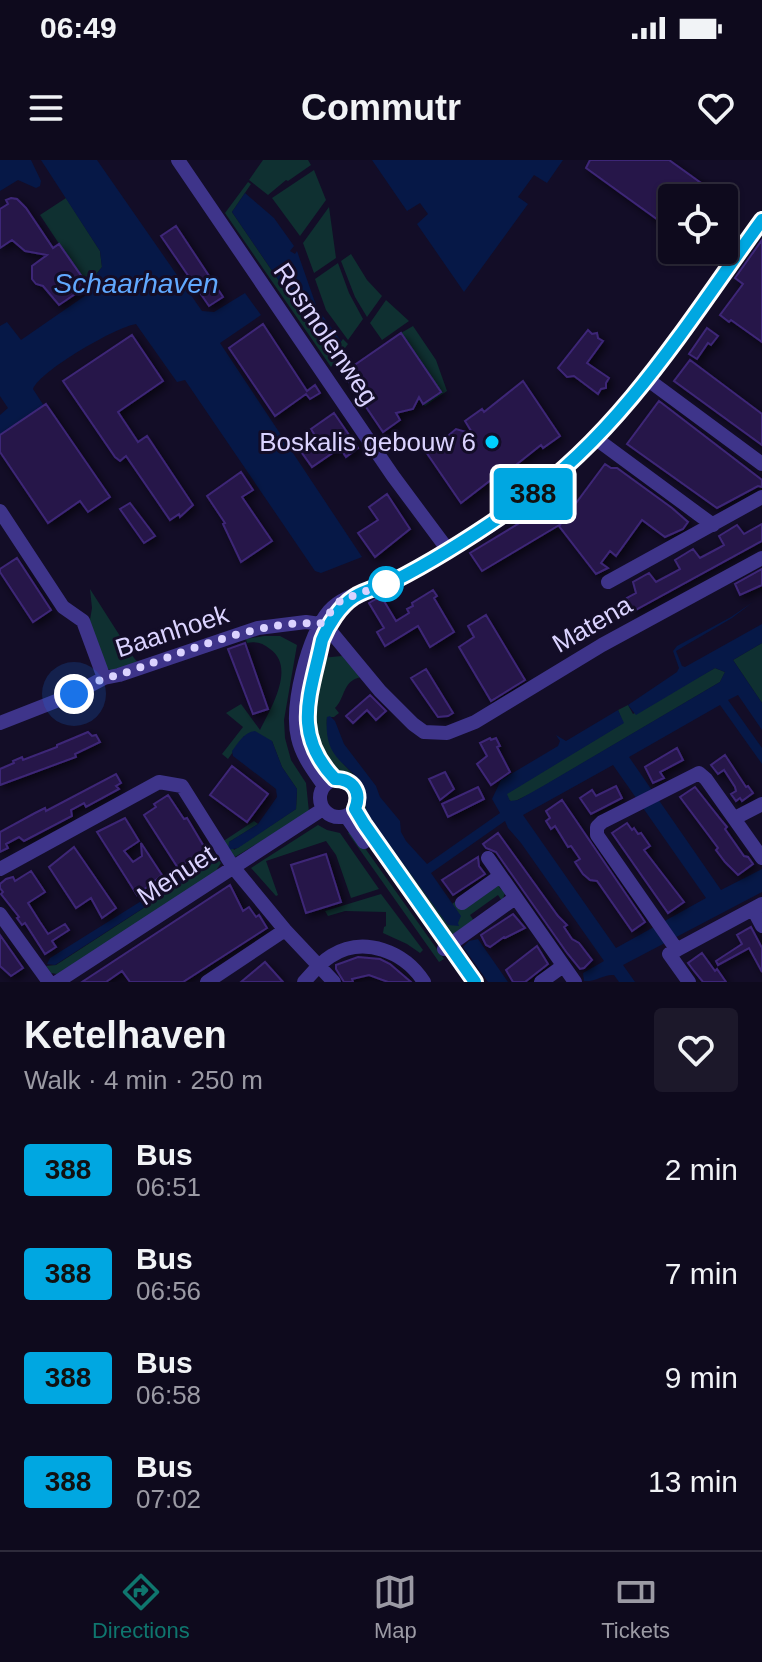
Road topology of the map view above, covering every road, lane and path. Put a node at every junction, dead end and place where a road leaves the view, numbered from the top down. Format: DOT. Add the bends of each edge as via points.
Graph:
graph roads {
  1 [pos="178,160"];
  2 [pos="762,220"];
  3 [pos="647,379"];
  4 [pos="595,438"];
  5 [pos="762,464"];
  6 [pos="762,497"];
  7 [pos="0,511"];
  8 [pos="713,525"];
  9 [pos="448,550"];
  10 [pos="762,558"];
  11 [pos="608,582"];
  12 [pos="324,625"];
  13 [pos="104,678"];
  14 [pos="0,723"];
  15 [pos="329,782"];
  16 [pos="762,804"];
  17 [pos="323,809"];
  18 [pos="350,812"];
  19 [pos="735,818"];
  20 [pos="488,858"];
  21 [pos="762,858"];
  22 [pos="233,867"];
  23 [pos="0,869"];
  24 [pos="500,876"];
  25 [pos="515,898"];
  26 [pos="462,903"];
  27 [pos="758,907"];
  28 [pos="0,914"];
  29 [pos="762,926"];
  30 [pos="285,930"];
  31 [pos="445,948"];
  32 [pos="673,948"];
  33 [pos="320,966"];
  34 [pos="563,966"];
  35 [pos="49,982"];
  36 [pos="57,982"];
  37 [pos="207,982"];
  38 [pos="304,982"];
  39 [pos="334,982"];
  40 [pos="424,982"];
  41 [pos="463,982"];
  42 [pos="475,982"];
  43 [pos="541,982"];
  44 [pos="575,982"];
  45 [pos="689,982"];
  1 -- 9 [label="street, Rosmolenweg"];
  2 -- 3 [label="street"];
  3 -- 4 [label="street"];
  3 -- 5 [label="street"];
  4 -- 8 [label="street"];
  4 -- 9 [label="street" via="548,483"];
  6 -- 8 [label="street"];
  7 -- 13 [label="street, Baanhoek" via="63,607 83,621"];
  8 -- 11 [label="street"];
  9 -- 12 [label="street" via="353,597"];
  10 -- 12 [label="street, Matena" via="447,733 424,732 413,724"];
  12 -- 13 [label="street, Baanhoek" via="258,628"];
  12 -- 15 [label="street" via="308,652 296,727 303,755"];
  13 -- 14 [label="street, Baanhoek"];
  15 -- 17 [label="street" via="319,795"];
  15 -- 18 [label="street" via="346,780 355,787 358,798"];
  16 -- 19 [label="street"];
  17 -- 18 [label="street" via="332,816"];
  17 -- 22 [label="street, Menuet"];
  18 -- 31 [label="street"];
  19 -- 21 [label="street"];
  19 -- 32 [label="street" via="699,773 597,827 597,835"];
  20 -- 24 [label="street"];
  22 -- 23 [label="street" via="182,786 168,781"];
  22 -- 30 [label="street"];
  22 -- 36 [label="street, Menuet"];
  24 -- 25 [label="street"];
  24 -- 26 [label="street"];
  25 -- 31 [label="street"];
  25 -- 34 [label="street"];
  27 -- 29 [label="street"];
  27 -- 32 [label="street"];
  28 -- 35 [label="street"];
  30 -- 33 [label="street"];
  30 -- 37 [label="street"];
  31 -- 41 [label="street"];
  31 -- 42 [label="street"];
  32 -- 45 [label="street"];
  33 -- 38 [label="street"];
  33 -- 39 [label="street"];
  33 -- 40 [label="street" via="349,949 383,949 406,961"];
  34 -- 43 [label="street"];
  34 -- 44 [label="street"];
}
